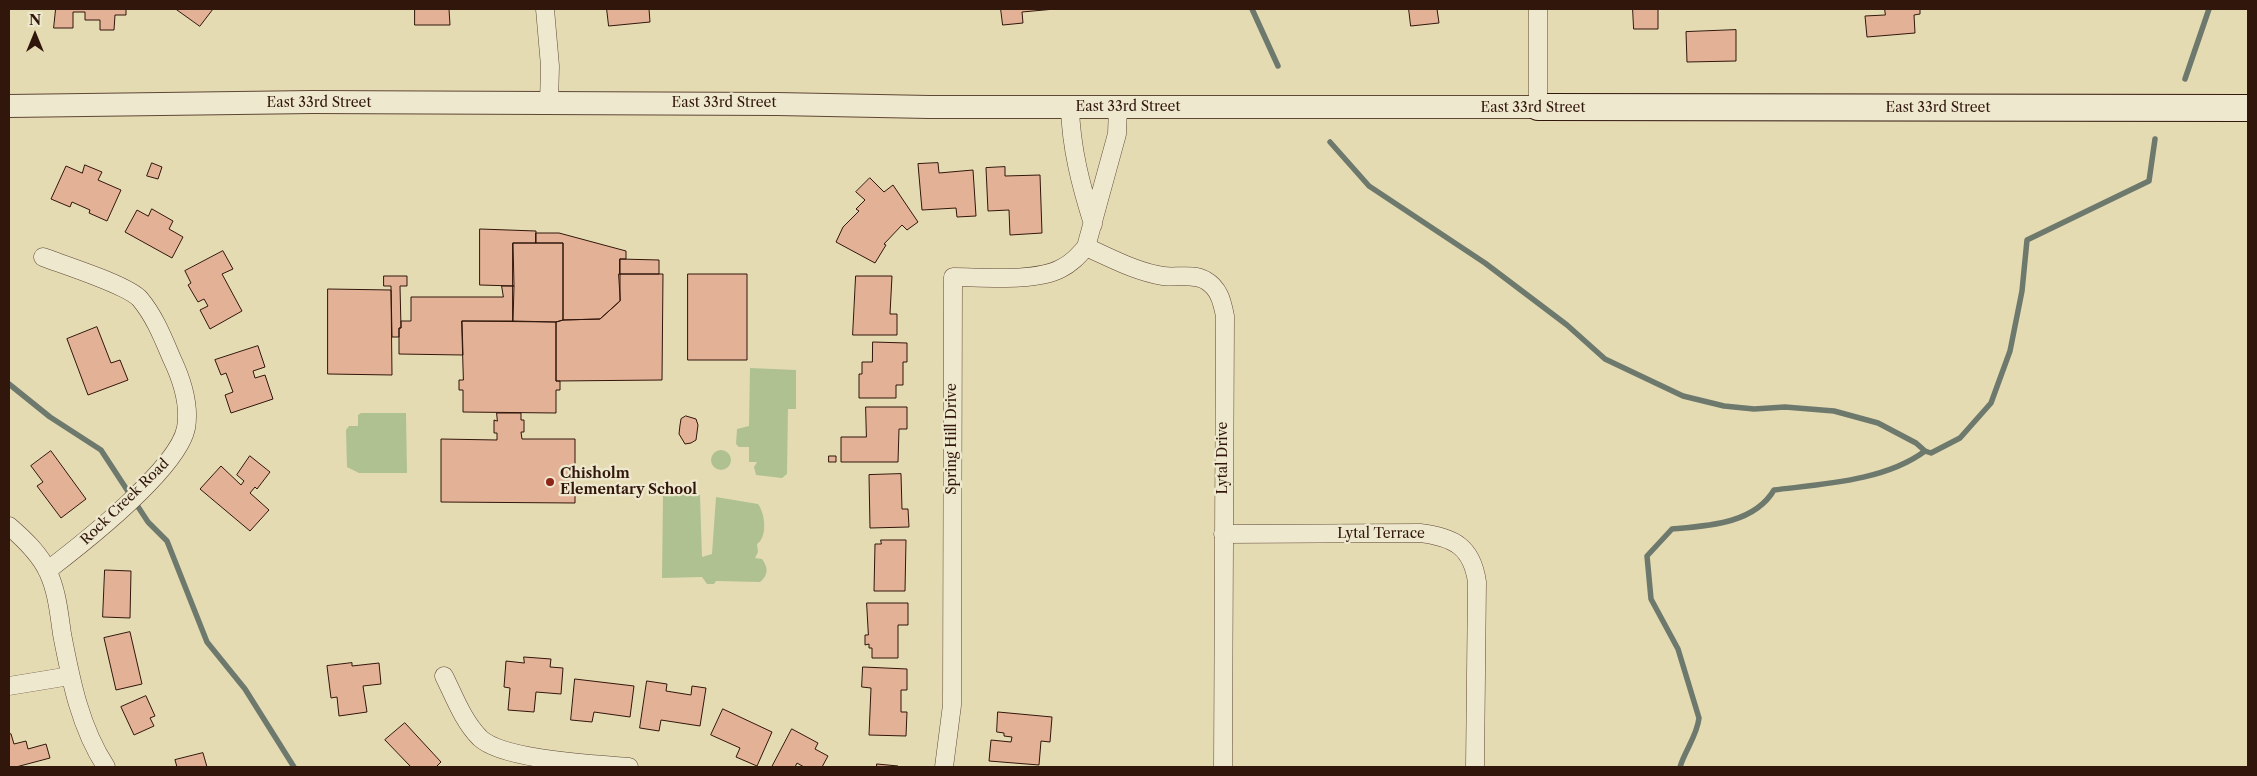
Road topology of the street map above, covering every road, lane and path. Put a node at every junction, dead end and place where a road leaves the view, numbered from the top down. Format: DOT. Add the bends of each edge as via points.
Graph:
graph roads {
  1 [pos="545,9"];
  2 [pos="1538,9"];
  3 [pos="549,103"];
  4 [pos="9,106"];
  5 [pos="1070,108"];
  6 [pos="1118,108"];
  7 [pos="1538,108"];
  8 [pos="2248,108"];
  9 [pos="1093,224"];
  10 [pos="1086,248"];
  11 [pos="43,257"];
  12 [pos="9,526"];
  13 [pos="1223,534"];
  14 [pos="48,570"];
  15 [pos="70,676"];
  16 [pos="444,676"];
  17 [pos="9,686"];
  18 [pos="106,767"];
  19 [pos="629,767"];
  20 [pos="944,767"];
  21 [pos="1223,767"];
  22 [pos="1476,767"];
  1 -- 3 [label="street" via="550,66"];
  2 -- 7 [label="street"];
  3 -- 4 [label="street, East 33rd Street"];
  3 -- 5 [label="street, East 33rd Street"];
  5 -- 6 [label="street, East 33rd Street"];
  5 -- 9 [label="street" via="1070,136"];
  6 -- 7 [label="street, East 33rd Street"];
  6 -- 9 [label="street" via="1117,134"];
  7 -- 8 [label="main road, East 33rd Street"];
  9 -- 10 [label="street"];
  10 -- 13 [label="street, Lytal Drive" via="1138,270 1163,276 1199,278 1216,288 1222,300"];
  10 -- 20 [label="street, Spring Hill Drive" via="1058,270 1039,276 953,277 952,705"];
  11 -- 14 [label="street, Rock Creek Road" via="113,284 139,298 154,319 179,374 188,410 186,430 171,459 104,526"];
  12 -- 14 [label="street" via="26,541"];
  13 -- 21 [label="street, Lytal Drive"];
  13 -- 22 [label="street, Lytal Terrace" via="1420,533 1441,535 1458,544 1474,566 1476,582"];
  14 -- 15 [label="street" via="56,592"];
  15 -- 17 [label="street"];
  15 -- 18 [label="street" via="89,738"];
  16 -- 19 [label="street" via="468,723 481,739 492,746 536,757"];
}
